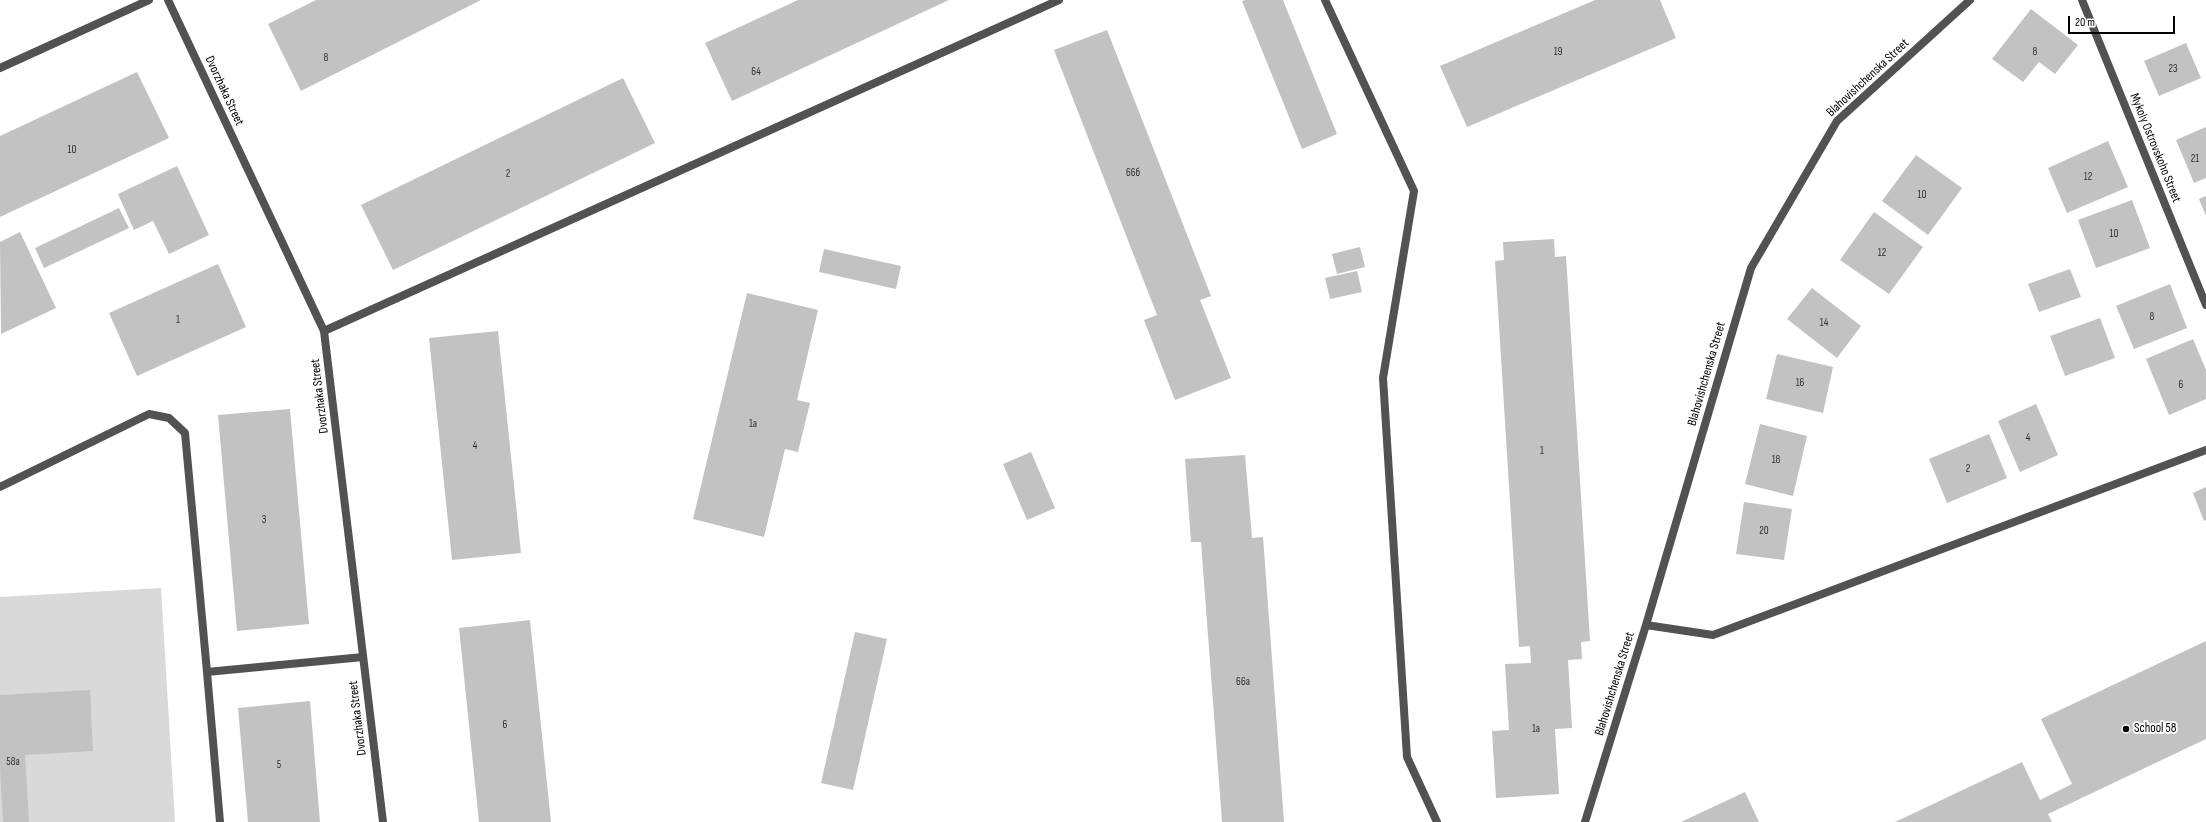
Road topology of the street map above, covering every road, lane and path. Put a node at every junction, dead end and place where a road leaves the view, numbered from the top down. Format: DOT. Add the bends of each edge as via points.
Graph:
graph roads {
  1 [pos="149,0"];
  2 [pos="168,0"];
  3 [pos="1059,0"];
  4 [pos="1325,0"];
  5 [pos="1970,0"];
  6 [pos="2082,0"];
  7 [pos="0,68"];
  8 [pos="2206,305"];
  9 [pos="324,331"];
  10 [pos="2206,450"];
  11 [pos="0,487"];
  12 [pos="1646,625"];
  13 [pos="363,657"];
  14 [pos="206,672"];
  15 [pos="220,822"];
  16 [pos="383,822"];
  17 [pos="1437,822"];
  18 [pos="1585,822"];
  1 -- 7 [label="street"];
  2 -- 9 [label="street, Dvorzhaka Street"];
  3 -- 9 [label="street"];
  4 -- 17 [label="street" via="1414,191 1383,378 1407,757"];
  5 -- 12 [label="street, Blahovishchenska Street" via="1837,121 1751,268"];
  6 -- 8 [label="street, Mykoly Ostrovskoho Street"];
  9 -- 13 [label="street, Dvorzhaka Street"];
  10 -- 12 [label="street" via="1713,635"];
  11 -- 14 [label="street" via="149,414 169,418 185,433"];
  12 -- 18 [label="street, Blahovishchenska Street"];
  13 -- 14 [label="street"];
  13 -- 16 [label="street, Dvorzhaka Street"];
  14 -- 15 [label="street"];
}
